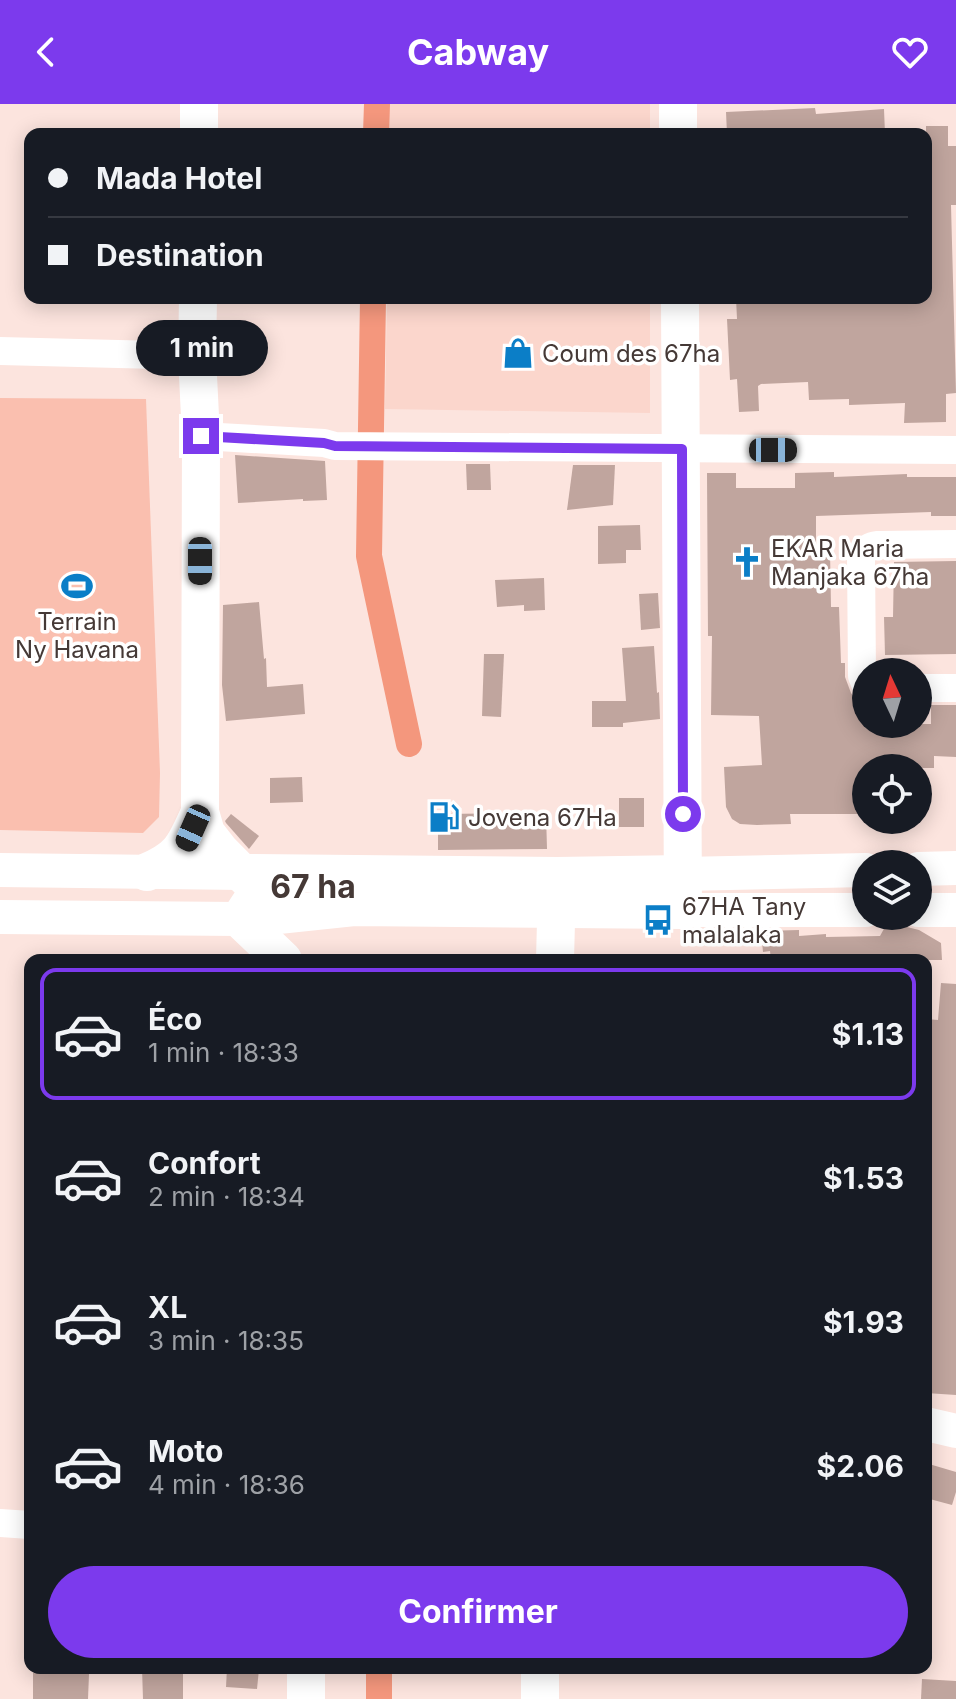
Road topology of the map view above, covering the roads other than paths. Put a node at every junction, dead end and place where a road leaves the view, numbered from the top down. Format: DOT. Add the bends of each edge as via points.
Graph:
graph roads {
  1 [pos="199,104"];
  2 [pos="678,104"];
  3 [pos="199,128"];
  4 [pos="678,128"];
  5 [pos="198,304"];
  6 [pos="680,304"];
  7 [pos="0,351"];
  8 [pos="197,356"];
  9 [pos="201,436"];
  10 [pos="682,449"];
  11 [pos="956,450"];
  12 [pos="956,544"];
  13 [pos="862,658"];
  14 [pos="932,688"];
  15 [pos="956,688"];
  16 [pos="200,812"];
  17 [pos="956,868"];
  18 [pos="932,869"];
  19 [pos="0,870"];
  20 [pos="147,872"];
  21 [pos="852,872"];
  22 [pos="243,873"];
  23 [pos="557,892"];
  24 [pos="683,892"];
  25 [pos="852,909"];
  26 [pos="932,910"];
  27 [pos="956,910"];
  28 [pos="0,917"];
  29 [pos="240,919"];
  30 [pos="277,954"];
  31 [pos="555,954"];
  32 [pos="932,1425"];
  33 [pos="956,1431"];
  34 [pos="0,1523"];
  35 [pos="24,1525"];
  36 [pos="306,1674"];
  37 [pos="540,1674"];
  38 [pos="306,1699"];
  39 [pos="540,1699"];
  1 -- 3 [label="main road"];
  2 -- 4 [label="main road"];
  5 -- 8 [label="main road"];
  6 -- 10 [label="main road"];
  7 -- 8 [label="street"];
  8 -- 9 [label="main road"];
  9 -- 10 [label="street" via="335,446"];
  9 -- 16 [label="main road"];
  10 -- 11 [label="street"];
  10 -- 24 [label="main road"];
  12 -- 13 [label="street" via="867,548 861,556"];
  14 -- 15 [label="street"];
  16 -- 20 [label="main road" via="186,844 169,862"];
  16 -- 22 [label="main road" via="206,833"];
  17 -- 18 [label="street"];
  19 -- 20 [label="street"];
  20 -- 22 [label="street"];
  21 -- 24 [label="street"];
  22 -- 23 [label="main road"];
  22 -- 29 [label="main road" via="259,890"];
  23 -- 24 [label="main road"];
  23 -- 29 [label="main road"];
  23 -- 31 [label="main road"];
  24 -- 25 [label="street"];
  26 -- 27 [label="street"];
  28 -- 29 [label="street"];
  29 -- 30 [label="main road"];
  32 -- 33 [label="street"];
  34 -- 35 [label="street"];
  36 -- 38 [label="main road"];
  37 -- 39 [label="main road"];
}
